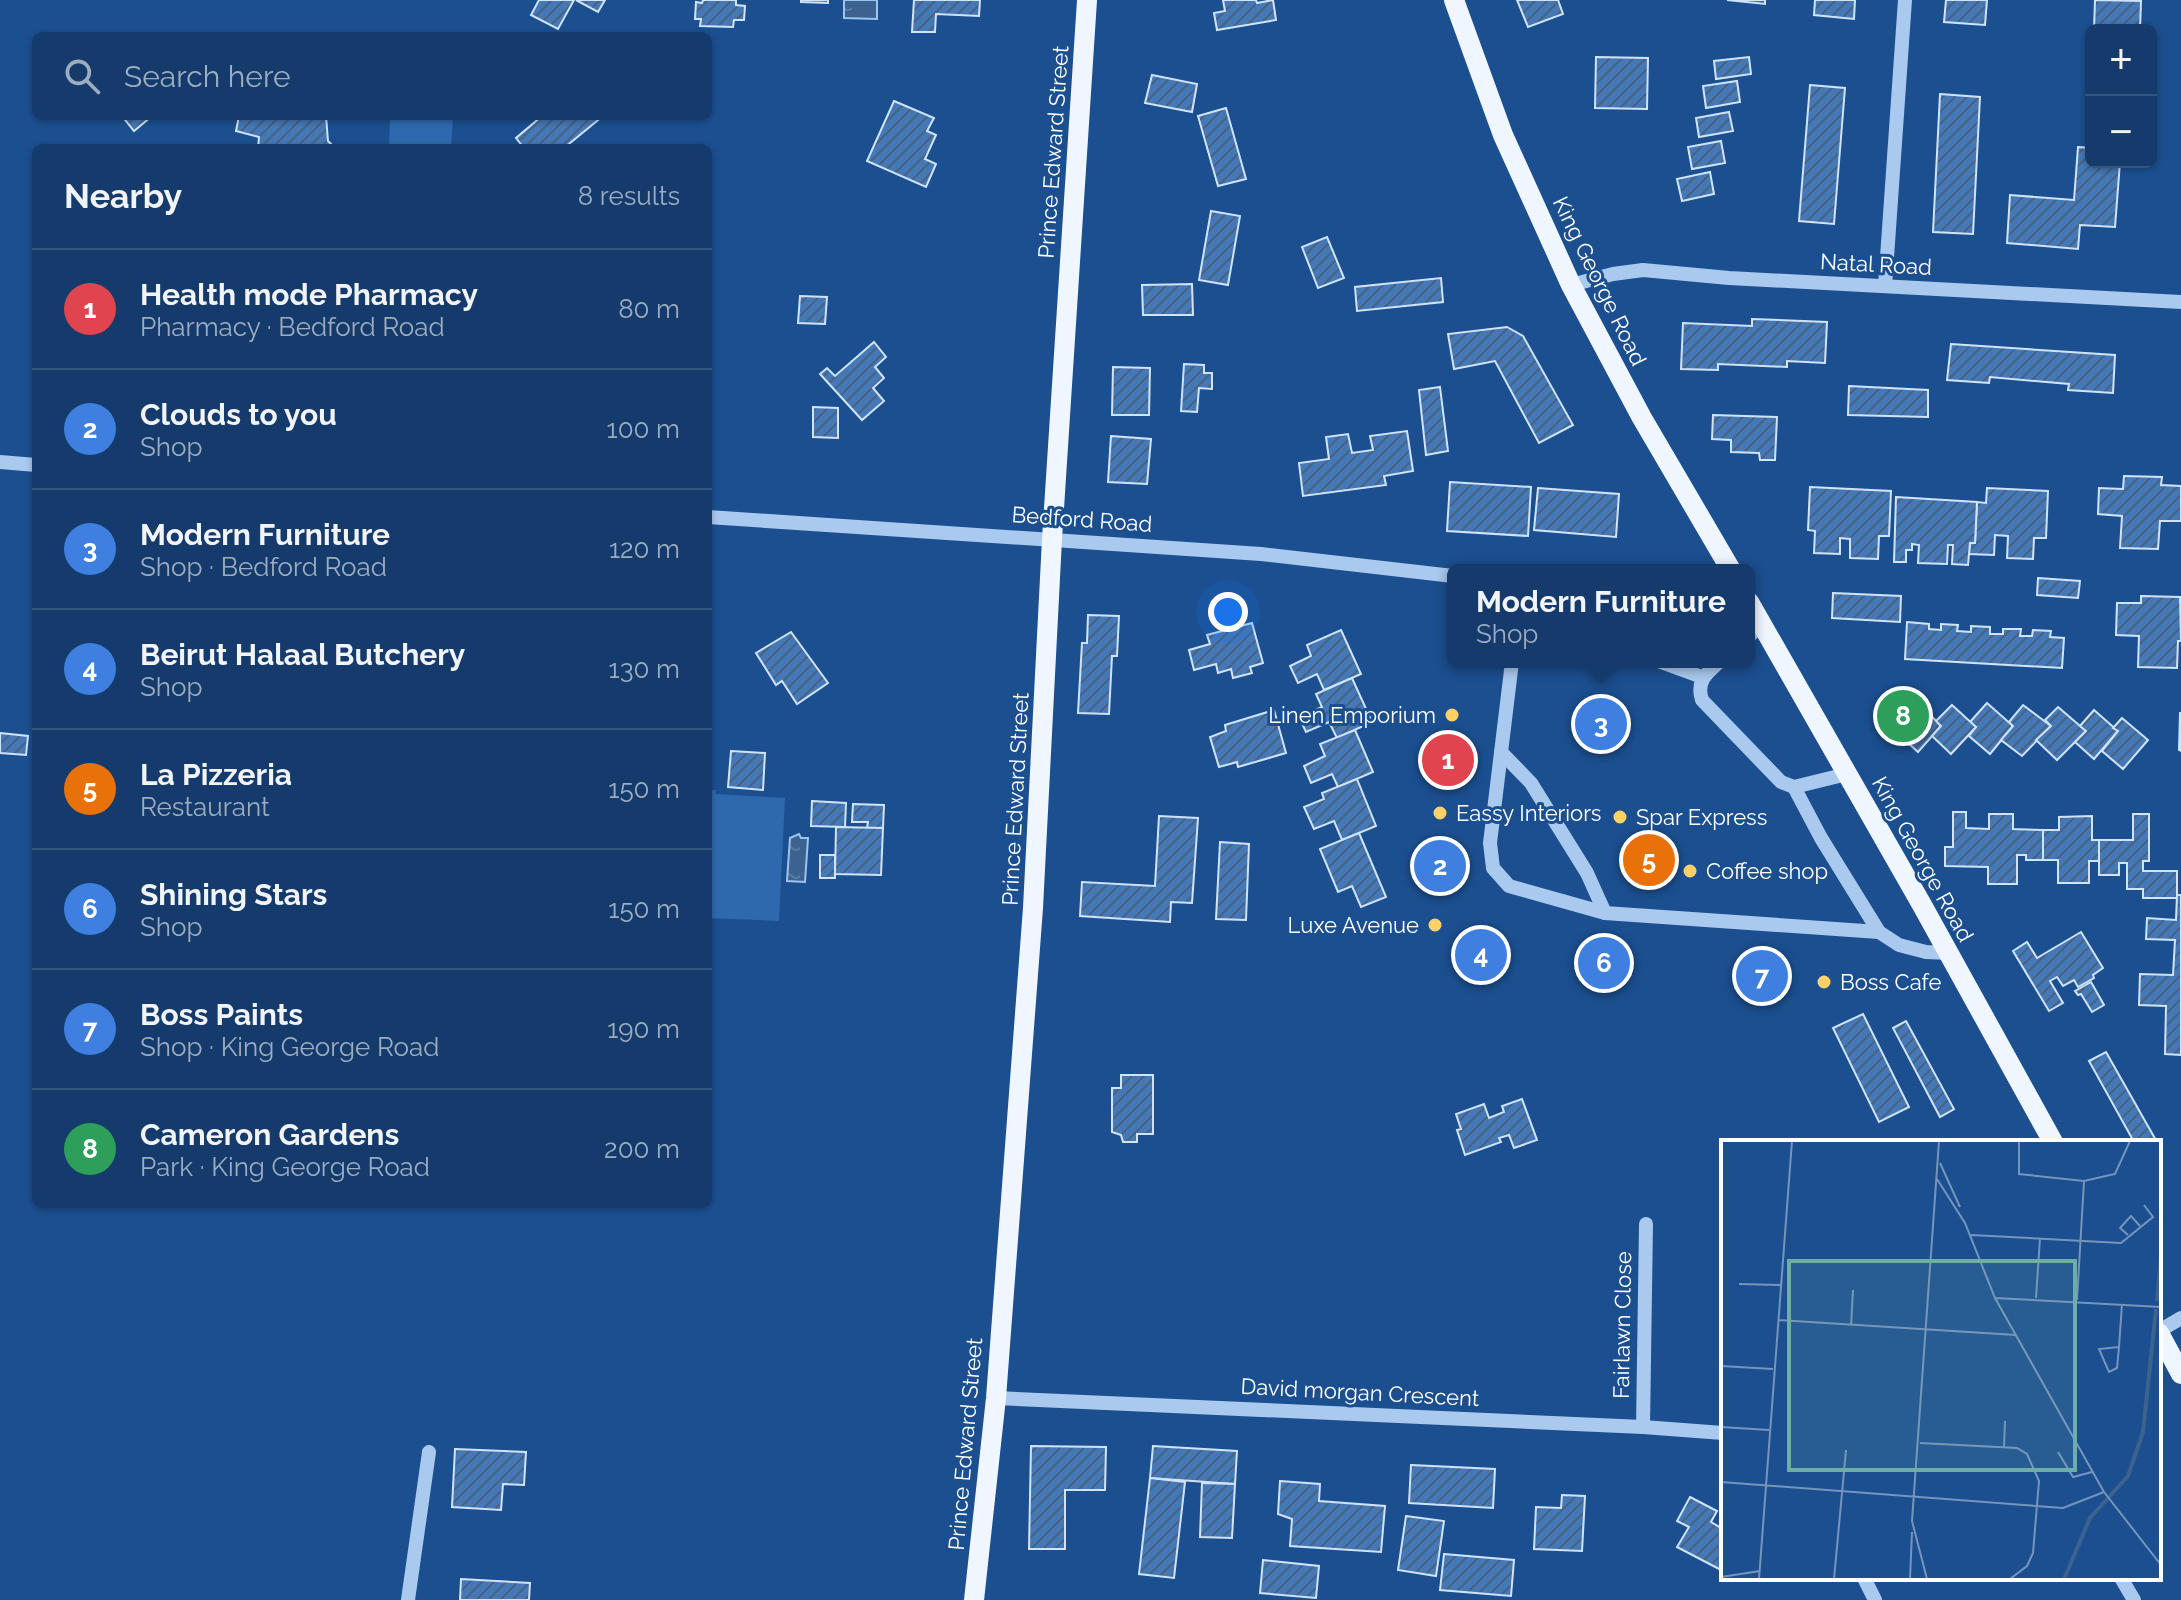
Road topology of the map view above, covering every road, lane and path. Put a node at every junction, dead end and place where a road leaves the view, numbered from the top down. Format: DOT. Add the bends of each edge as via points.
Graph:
graph roads {
  1 [pos="1087,0"];
  2 [pos="1454,0"];
  3 [pos="1905,0"];
  4 [pos="1571,285"];
  5 [pos="1885,286"];
  6 [pos="2181,302"];
  7 [pos="0,462"];
  8 [pos="32,465"];
  9 [pos="712,517"];
  10 [pos="1052,539"];
  11 [pos="1726,564"];
  12 [pos="1447,575"];
  13 [pos="1756,630"];
  14 [pos="1511,668"];
  15 [pos="1677,668"];
  16 [pos="1712,668"];
  17 [pos="1702,677"];
  18 [pos="1501,752"];
  19 [pos="1847,774"];
  20 [pos="1794,787"];
  21 [pos="1605,913"];
  22 [pos="1879,932"];
  23 [pos="1949,953"];
  24 [pos="2052,1140"];
  25 [pos="1646,1224"];
  26 [pos="2181,1318"];
  27 [pos="2161,1331"];
  28 [pos="2161,1336"];
  29 [pos="2181,1374"];
  30 [pos="996,1398"];
  31 [pos="1643,1427"];
  32 [pos="1721,1433"];
  33 [pos="429,1452"];
  34 [pos="1865,1580"];
  35 [pos="2122,1580"];
  36 [pos="408,1600"];
  37 [pos="974,1600"];
  38 [pos="1875,1600"];
  39 [pos="2134,1600"];
  1 -- 10 [label="main road, Prince Edward Street"];
  2 -- 4 [label="main road, King George Road" via="1503,135"];
  3 -- 5 [label="street"];
  4 -- 5 [label="street, Natal Road" via="1643,270"];
  4 -- 11 [label="main road, King George Road"];
  5 -- 6 [label="street, Natal Road"];
  7 -- 8 [label="street"];
  9 -- 10 [label="street, Bedford Road"];
  10 -- 12 [label="street, Bedford Road" via="1261,554"];
  10 -- 30 [label="main road, Prince Edward Street" via="1037,845"];
  13 -- 19 [label="main road, King George Road"];
  14 -- 18 [label="street"];
  15 -- 17 [label="street"];
  16 -- 17 [label="street"];
  17 -- 20 [label="street" via="1702,700 1781,782"];
  18 -- 21 [label="street" via="1531,783 1587,873"];
  18 -- 21 [label="street" via="1490,843 1493,868 1509,886"];
  19 -- 20 [label="street"];
  19 -- 23 [label="main road, King George Road"];
  20 -- 22 [label="street"];
  21 -- 22 [label="street"];
  22 -- 23 [label="street" via="1899,945"];
  23 -- 24 [label="main road, King George Road"];
  25 -- 31 [label="street, Fairlawn Close"];
  26 -- 27 [label="street"];
  28 -- 29 [label="main road"];
  30 -- 31 [label="street, David morgan Crescent"];
  30 -- 37 [label="main road, Prince Edward Street"];
  31 -- 32 [label="street, David morgan Crescent"];
  33 -- 36 [label="street"];
  34 -- 38 [label="street"];
  35 -- 39 [label="street"];
}
